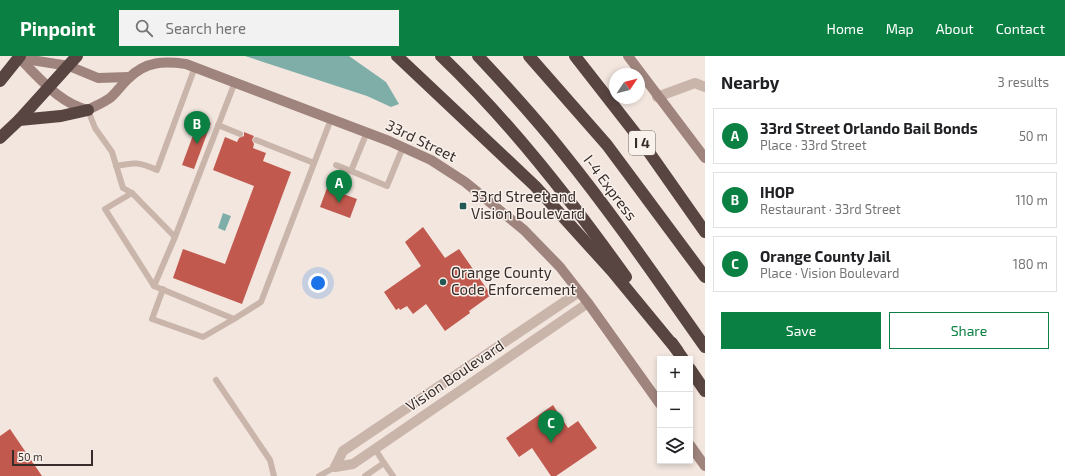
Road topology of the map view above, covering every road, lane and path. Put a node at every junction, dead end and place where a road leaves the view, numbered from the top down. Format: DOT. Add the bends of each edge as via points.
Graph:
graph roads {
  1 [pos="77,56"];
  2 [pos="397,56"];
  3 [pos="441,56"];
  4 [pos="478,56"];
  5 [pos="529,56"];
  6 [pos="575,56"];
  7 [pos="628,56"];
  8 [pos="19,57"];
  9 [pos="69,66"];
  10 [pos="195,68"];
  11 [pos="129,77"];
  12 [pos="0,81"];
  13 [pos="235,82"];
  14 [pos="49,87"];
  15 [pos="705,87"];
  16 [pos="657,97"];
  17 [pos="88,110"];
  18 [pos="331,119"];
  19 [pos="19,120"];
  20 [pos="218,125"];
  21 [pos="367,132"];
  22 [pos="240,134"];
  23 [pos="0,138"];
  24 [pos="256,140"];
  25 [pos="403,147"];
  26 [pos="705,158"];
  27 [pos="314,163"];
  28 [pos="336,165"];
  29 [pos="116,166"];
  30 [pos="351,171"];
  31 [pos="132,193"];
  32 [pos="705,232"];
  33 [pos="175,237"];
  34 [pos="705,277"];
  35 [pos="154,286"];
  36 [pos="163,289"];
  37 [pos="579,292"];
  38 [pos="588,303"];
  39 [pos="234,319"];
  40 [pos="705,347"];
  41 [pos="680,354"];
  42 [pos="693,373"];
  43 [pos="216,380"];
  44 [pos="705,391"];
  45 [pos="657,400"];
  46 [pos="374,449"];
  47 [pos="693,449"];
  48 [pos="384,463"];
  49 [pos="705,466"];
  50 [pos="335,467"];
  51 [pos="274,476"];
  52 [pos="320,476"];
  53 [pos="364,476"];
  54 [pos="393,476"];
  1 -- 9 [label="highway"];
  2 -- 41 [label="highway" via="535,186 612,271"];
  3 -- 41 [label="highway" via="502,120 567,197"];
  4 -- 40 [label="highway, I-4 Express" via="564,154 614,219"];
  5 -- 34 [label="highway, I-4 Express" via="607,145"];
  6 -- 32 [label="highway, I 4" via="639,138"];
  7 -- 16 [label="street"];
  8 -- 9 [label="street"];
  8 -- 12 [label="highway"];
  8 -- 14 [label="street"];
  9 -- 11 [label="street" via="98,78"];
  9 -- 14 [label="highway"];
  10 -- 11 [label="street, 33rd Street" via="167,61 155,62"];
  10 -- 13 [label="street, 33rd Street"];
  10 -- 29 [label="lane" via="157,170 134,162"];
  11 -- 17 [label="street, 33rd Street" via="109,99"];
  13 -- 18 [label="street, 33rd Street"];
  13 -- 20 [label="lane"];
  14 -- 17 [label="street" via="70,103"];
  14 -- 19 [label="highway"];
  15 -- 16 [label="street" via="695,83"];
  16 -- 26 [label="street"];
  17 -- 19 [label="highway" via="61,116"];
  17 -- 29 [label="lane" via="95,128 112,152"];
  18 -- 21 [label="street, 33rd Street"];
  18 -- 27 [label="lane"];
  19 -- 23 [label="highway"];
  20 -- 22 [label="lane"];
  20 -- 33 [label="lane"];
  21 -- 25 [label="street, 33rd Street"];
  21 -- 30 [label="lane"];
  24 -- 27 [label="lane"];
  25 -- 30 [label="lane" via="387,186"];
  25 -- 37 [label="street, 33rd Street" via="449,171 489,201 540,246"];
  27 -- 39 [label="lane" via="261,302"];
  28 -- 30 [label="lane"];
  29 -- 31 [label="lane" via="123,188"];
  31 -- 33 [label="lane"];
  31 -- 35 [label="lane" via="105,209"];
  33 -- 35 [label="lane"];
  35 -- 36 [label="lane"];
  36 -- 39 [label="lane"];
  36 -- 39 [label="lane" via="152,319 203,337"];
  37 -- 38 [label="street, 33rd Street"];
  37 -- 50 [label="street, Vision Boulevard" via="343,451"];
  38 -- 45 [label="street, 33rd Street"];
  38 -- 46 [label="street, Vision Boulevard"];
  42 -- 44 [label="highway"];
  43 -- 51 [label="lane" via="270,460"];
  46 -- 48 [label="lane"];
  46 -- 50 [label="street, Vision Boulevard" via="353,464"];
  47 -- 49 [label="street"];
  48 -- 53 [label="lane"];
  48 -- 54 [label="lane"];
  50 -- 52 [label="lane, Vision Boulevard"];
}
